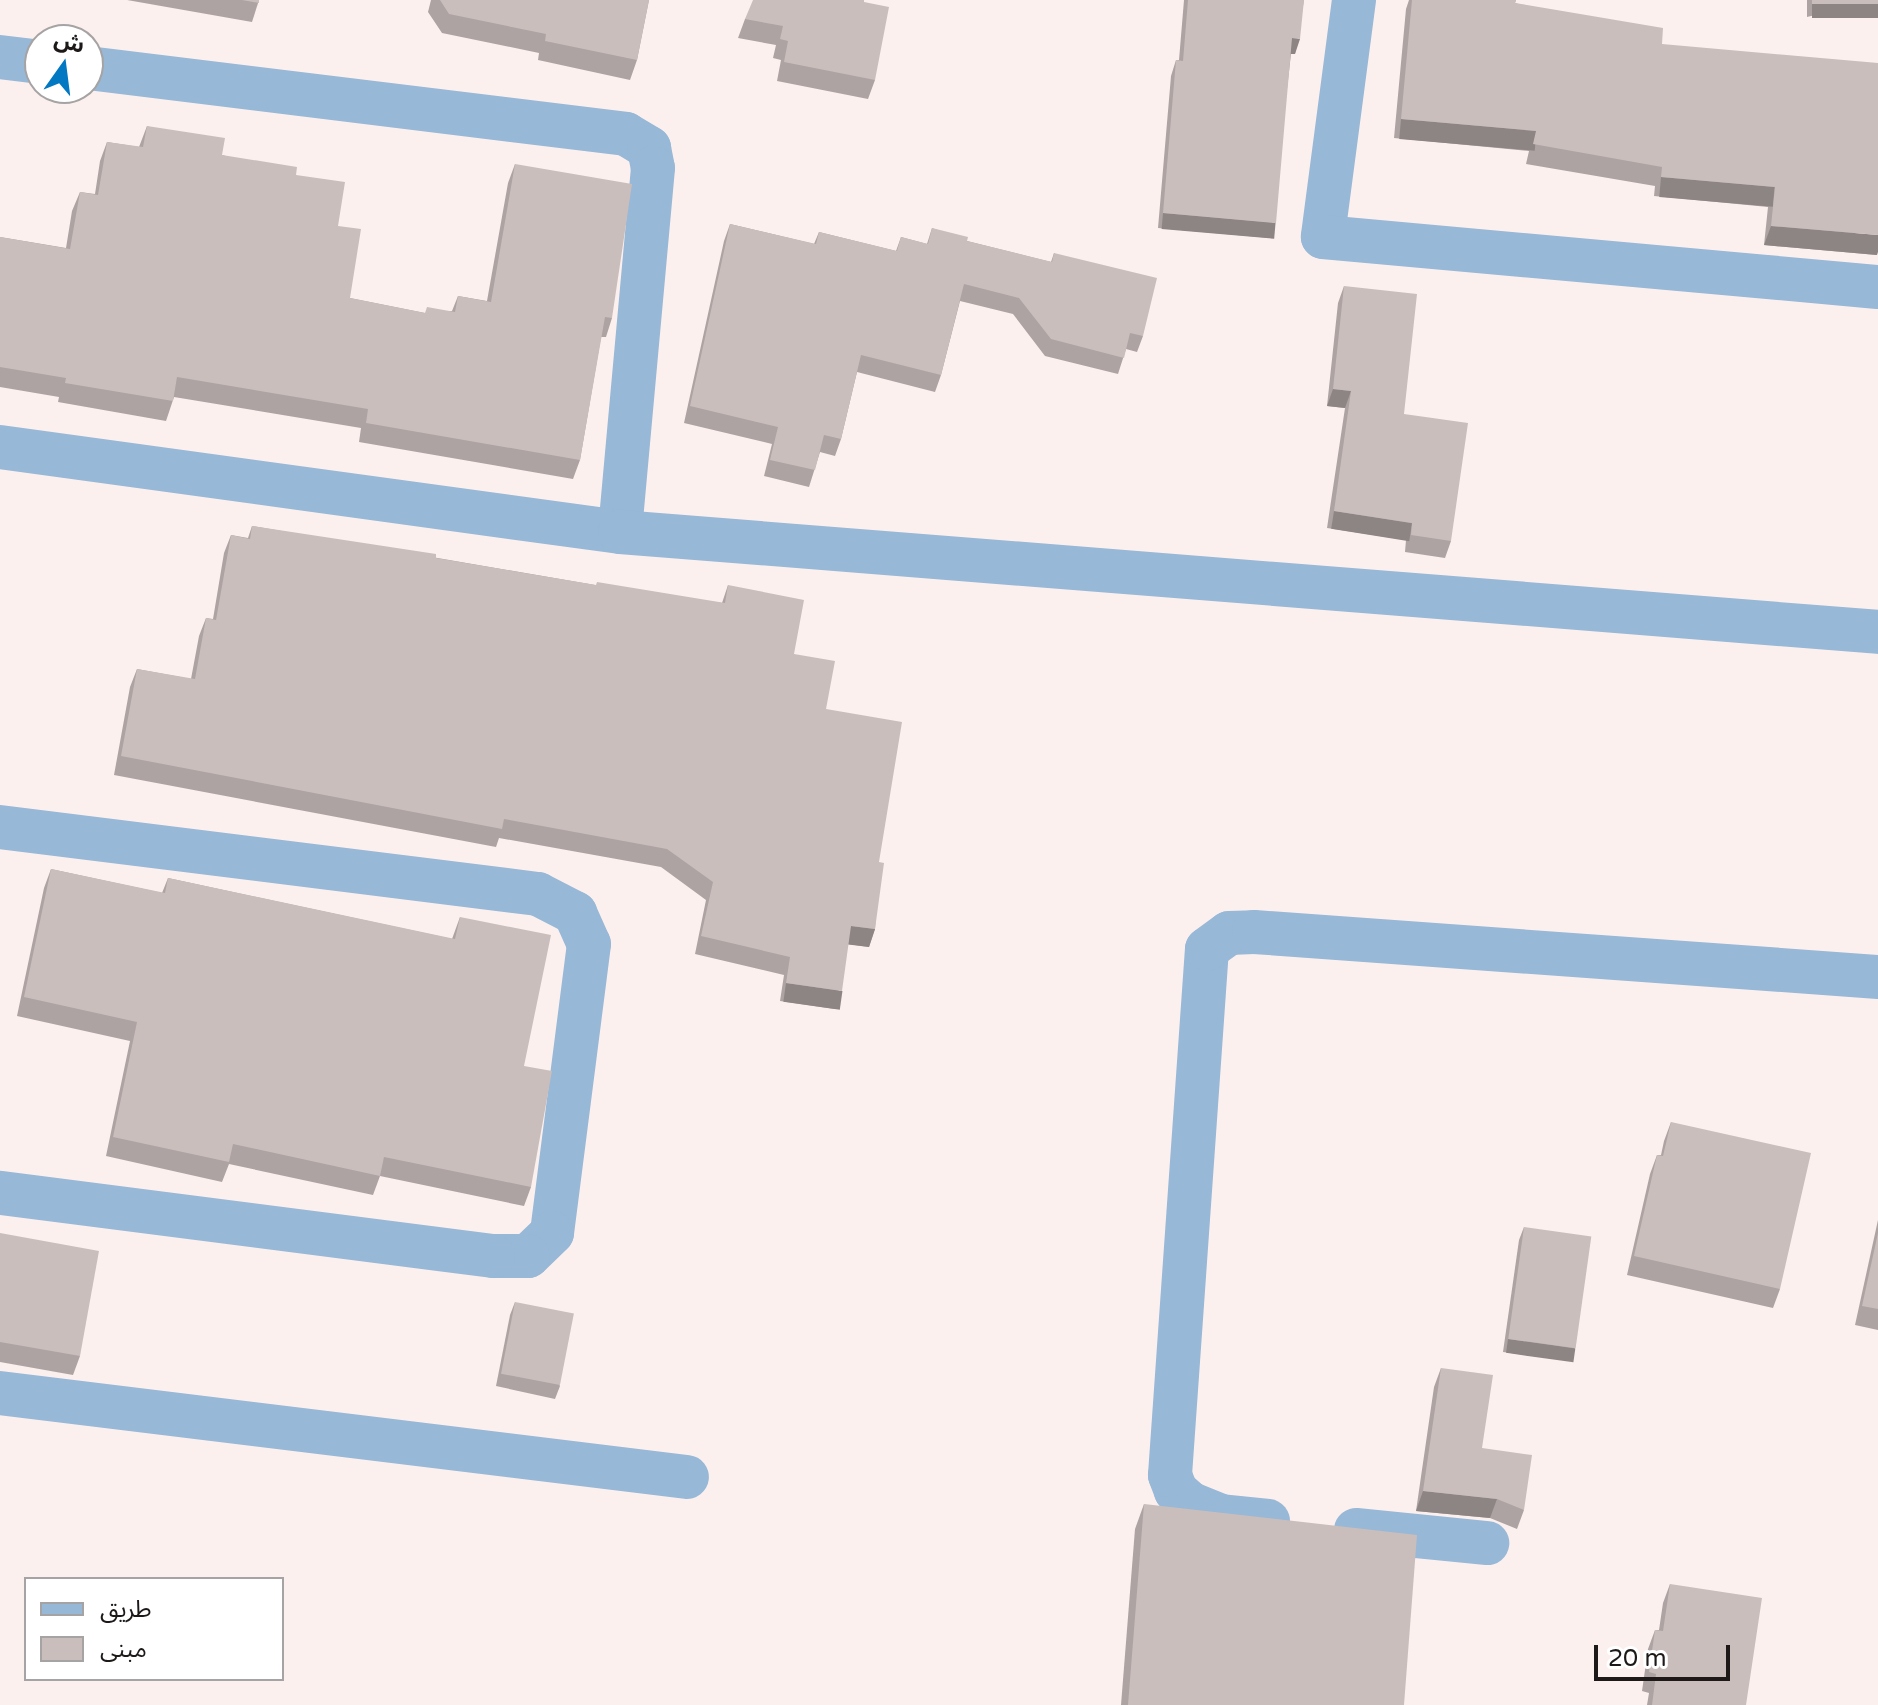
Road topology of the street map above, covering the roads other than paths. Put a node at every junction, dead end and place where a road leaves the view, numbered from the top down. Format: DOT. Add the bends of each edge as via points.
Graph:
graph roads {
  1 [pos="1354,0"];
  2 [pos="0,57"];
  3 [pos="24,60"];
  4 [pos="104,70"];
  5 [pos="1878,287"];
  6 [pos="0,447"];
  7 [pos="620,532"];
  8 [pos="1878,632"];
  9 [pos="0,827"];
  10 [pos="1878,977"];
  11 [pos="0,1193"];
  12 [pos="0,1393"];
  13 [pos="687,1477"];
  14 [pos="1487,1543"];
  1 -- 5 [label="street" via="1323,237"];
  2 -- 3 [label="street"];
  4 -- 7 [label="street" via="626,134 649,148 653,168"];
  6 -- 7 [label="street"];
  7 -- 8 [label="street"];
  9 -- 11 [label="street" via="538,894 575,913 589,944 552,1233 528,1256 493,1256"];
  10 -- 14 [label="street" via="1254,932 1229,933 1207,949 1170,1475 1176,1491 1191,1504 1221,1516"];
  12 -- 13 [label="street"];
}
